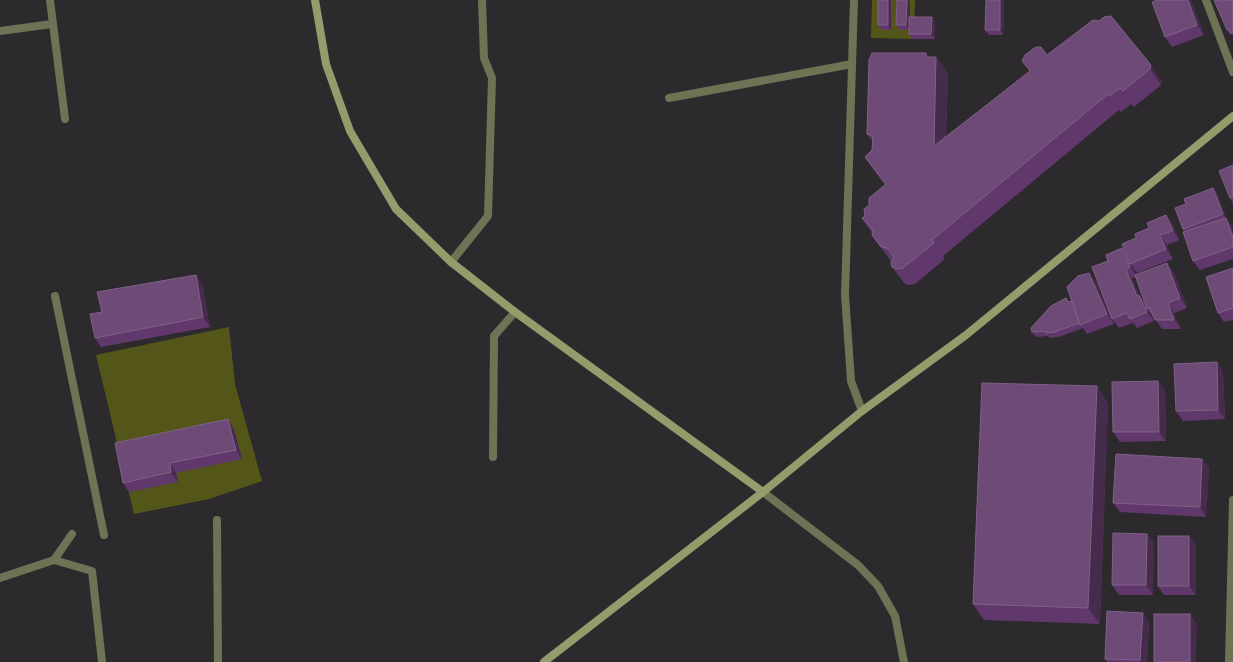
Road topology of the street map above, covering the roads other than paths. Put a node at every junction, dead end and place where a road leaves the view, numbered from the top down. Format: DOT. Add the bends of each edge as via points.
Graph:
graph roads {
  1 [pos="50,0"];
  2 [pos="316,0"];
  3 [pos="482,0"];
  4 [pos="854,0"];
  5 [pos="1206,0"];
  6 [pos="52,24"];
  7 [pos="0,31"];
  8 [pos="852,64"];
  9 [pos="1233,72"];
  10 [pos="670,98"];
  11 [pos="1233,116"];
  12 [pos="65,119"];
  13 [pos="451,262"];
  14 [pos="55,296"];
  15 [pos="515,312"];
  16 [pos="862,412"];
  17 [pos="493,457"];
  18 [pos="763,492"];
  19 [pos="1233,500"];
  20 [pos="217,520"];
  21 [pos="72,534"];
  22 [pos="104,535"];
  23 [pos="54,560"];
  24 [pos="0,578"];
  25 [pos="102,662"];
  26 [pos="218,662"];
  27 [pos="544,662"];
  28 [pos="904,662"];
  29 [pos="1229,662"];
  1 -- 6 [label="street"];
  2 -- 13 [label="street" via="326,64 350,130 396,208"];
  3 -- 13 [label="street" via="484,58 492,78 488,216"];
  4 -- 8 [label="street"];
  5 -- 9 [label="street"];
  6 -- 7 [label="street"];
  6 -- 12 [label="street"];
  8 -- 10 [label="street"];
  8 -- 16 [label="street" via="845,295 851,381"];
  11 -- 16 [label="street" via="966,335"];
  13 -- 15 [label="street"];
  14 -- 22 [label="street"];
  15 -- 17 [label="street" via="494,336"];
  15 -- 18 [label="street"];
  16 -- 18 [label="street"];
  18 -- 27 [label="street"];
  18 -- 28 [label="street" via="858,565 878,586 895,616"];
  19 -- 29 [label="street"];
  20 -- 26 [label="street"];
  21 -- 23 [label="street"];
  23 -- 24 [label="street"];
  23 -- 25 [label="street" via="92,571"];
}
